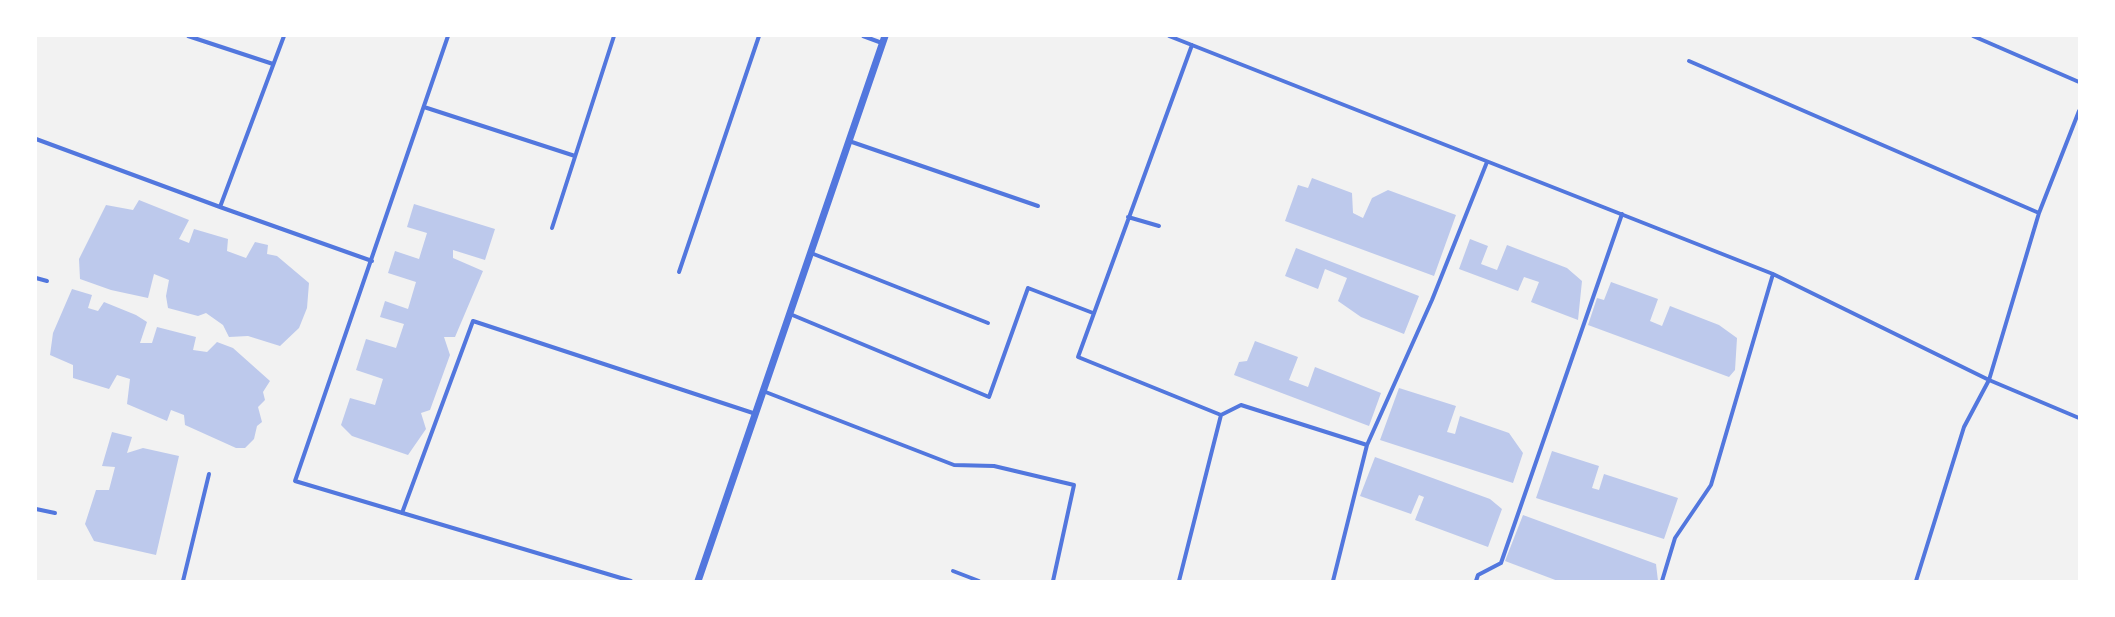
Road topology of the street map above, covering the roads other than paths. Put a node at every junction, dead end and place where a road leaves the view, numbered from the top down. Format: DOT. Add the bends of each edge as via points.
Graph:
graph roads {
  1 [pos="188,36"];
  2 [pos="284,36"];
  3 [pos="448,36"];
  4 [pos="614,36"];
  5 [pos="759,36"];
  6 [pos="863,36"];
  7 [pos="1169,36"];
  8 [pos="1973,36"];
  9 [pos="884,39"];
  10 [pos="1192,45"];
  11 [pos="1690,61"];
  12 [pos="273,64"];
  13 [pos="2079,82"];
  14 [pos="424,107"];
  15 [pos="2079,111"];
  16 [pos="36,139"];
  17 [pos="849,141"];
  18 [pos="575,156"];
  19 [pos="1487,162"];
  20 [pos="1038,206"];
  21 [pos="220,207"];
  22 [pos="2039,213"];
  23 [pos="1622,214"];
  24 [pos="1128,217"];
  25 [pos="1160,226"];
  26 [pos="552,228"];
  27 [pos="811,253"];
  28 [pos="372,260"];
  29 [pos="679,272"];
  30 [pos="1772,274"];
  31 [pos="36,278"];
  32 [pos="47,282"];
  33 [pos="1093,313"];
  34 [pos="790,314"];
  35 [pos="988,323"];
  36 [pos="1988,380"];
  37 [pos="763,391"];
  38 [pos="756,414"];
  39 [pos="1221,415"];
  40 [pos="2079,418"];
  41 [pos="1367,444"];
  42 [pos="209,474"];
  43 [pos="36,509"];
  44 [pos="55,513"];
  45 [pos="402,513"];
  46 [pos="953,571"];
  47 [pos="183,581"];
  48 [pos="631,581"];
  49 [pos="698,581"];
  50 [pos="979,581"];
  51 [pos="1053,581"];
  52 [pos="1179,581"];
  53 [pos="1333,581"];
  54 [pos="1476,581"];
  55 [pos="1662,581"];
  56 [pos="1916,581"];
  1 -- 12 [label="street"];
  2 -- 12 [label="street"];
  3 -- 14 [label="street"];
  4 -- 18 [label="street"];
  5 -- 29 [label="street"];
  6 -- 9 [label="street"];
  7 -- 10 [label="street"];
  8 -- 13 [label="street"];
  9 -- 17 [label="street"];
  10 -- 19 [label="street"];
  10 -- 24 [label="street"];
  11 -- 22 [label="street"];
  12 -- 21 [label="street"];
  14 -- 18 [label="street"];
  14 -- 28 [label="street"];
  15 -- 22 [label="street"];
  16 -- 21 [label="street"];
  17 -- 20 [label="street"];
  17 -- 27 [label="street"];
  18 -- 26 [label="street"];
  19 -- 23 [label="street"];
  19 -- 41 [label="street" via="1432,300"];
  21 -- 28 [label="street"];
  22 -- 36 [label="street"];
  23 -- 30 [label="street"];
  23 -- 54 [label="street" via="1501,563 1478,575"];
  24 -- 25 [label="street"];
  24 -- 33 [label="street"];
  27 -- 34 [label="street"];
  27 -- 35 [label="street"];
  28 -- 45 [label="street" via="295,481"];
  30 -- 36 [label="street"];
  30 -- 55 [label="street" via="1711,485 1675,538"];
  31 -- 32 [label="street"];
  33 -- 34 [label="street" via="1028,288 989,397"];
  33 -- 39 [label="street" via="1078,357"];
  34 -- 37 [label="street"];
  36 -- 40 [label="street"];
  36 -- 56 [label="street" via="1964,427"];
  37 -- 38 [label="street"];
  37 -- 51 [label="street" via="954,465 994,466 1074,485"];
  38 -- 45 [label="street" via="473,321"];
  38 -- 49 [label="street"];
  39 -- 41 [label="street" via="1241,405"];
  39 -- 52 [label="street"];
  41 -- 53 [label="street"];
  42 -- 47 [label="street"];
  43 -- 44 [label="street"];
  45 -- 48 [label="street"];
  46 -- 50 [label="street"];
}
